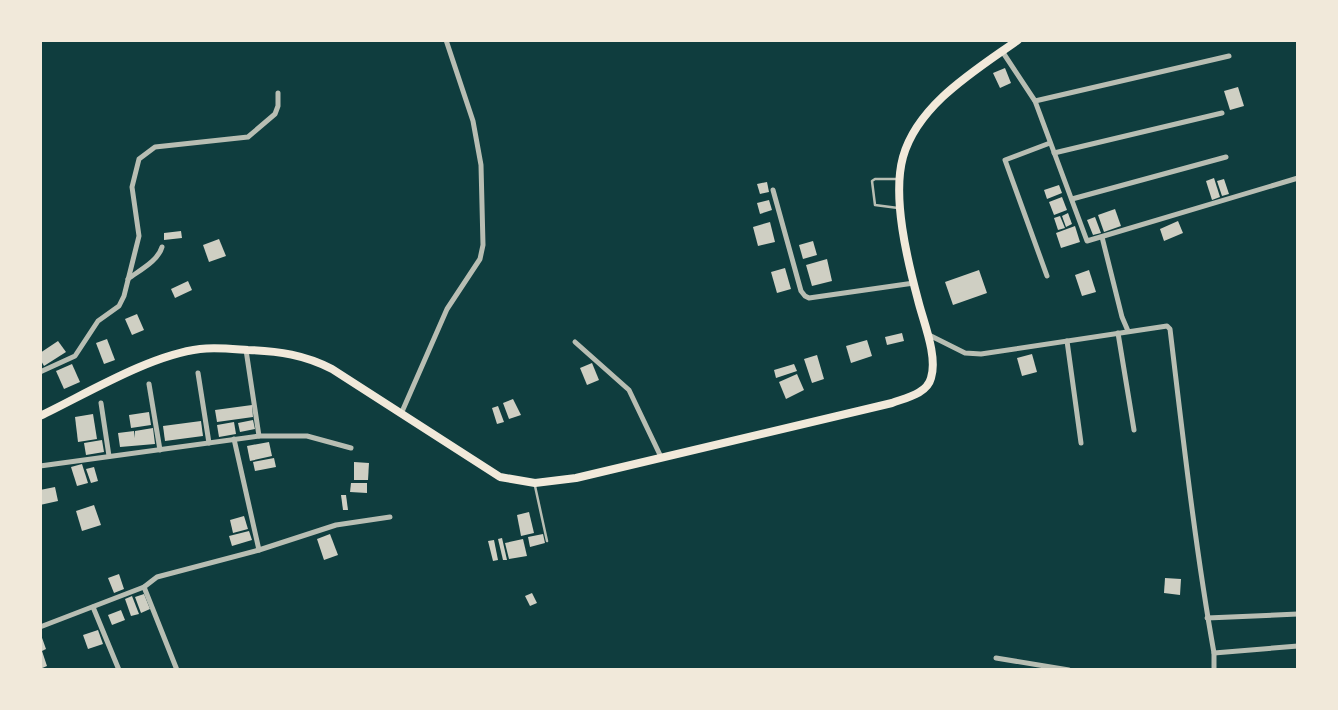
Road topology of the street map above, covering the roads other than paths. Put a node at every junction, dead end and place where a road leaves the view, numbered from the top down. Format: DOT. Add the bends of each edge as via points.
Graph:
graph roads {
  1 [pos="446,40"];
  2 [pos="1018,40"];
  3 [pos="1002,51"];
  4 [pos="1229,56"];
  5 [pos="278,93"];
  6 [pos="1035,101"];
  7 [pos="1222,113"];
  8 [pos="1050,143"];
  9 [pos="1054,153"];
  10 [pos="1226,157"];
  11 [pos="1298,178"];
  12 [pos="900,179"];
  13 [pos="773,190"];
  14 [pos="1072,199"];
  15 [pos="901,208"];
  16 [pos="1102,237"];
  17 [pos="162,247"];
  18 [pos="1047,276"];
  19 [pos="128,279"];
  20 [pos="914,283"];
  21 [pos="1128,331"];
  22 [pos="1118,333"];
  23 [pos="927,334"];
  24 [pos="1067,341"];
  25 [pos="575,342"];
  26 [pos="246,350"];
  27 [pos="40,372"];
  28 [pos="198,373"];
  29 [pos="149,384"];
  30 [pos="101,403"];
  31 [pos="401,414"];
  32 [pos="40,416"];
  33 [pos="1133,430"];
  34 [pos="259,436"];
  35 [pos="234,439"];
  36 [pos="209,443"];
  37 [pos="1081,443"];
  38 [pos="351,448"];
  39 [pos="160,450"];
  40 [pos="109,456"];
  41 [pos="661,457"];
  42 [pos="40,466"];
  43 [pos="535,483"];
  44 [pos="390,517"];
  45 [pos="547,541"];
  46 [pos="259,550"];
  47 [pos="145,587"];
  48 [pos="93,607"];
  49 [pos="1298,614"];
  50 [pos="1208,618"];
  51 [pos="40,627"];
  52 [pos="1298,646"];
  53 [pos="1214,653"];
  54 [pos="996,658"];
  55 [pos="120,670"];
  56 [pos="177,670"];
  57 [pos="1069,670"];
  58 [pos="1214,670"];
  1 -- 31 [label="street" via="473,121 481,165 483,245 480,259 447,309"];
  2 -- 3 [label="main road"];
  3 -- 6 [label="street"];
  3 -- 12 [label="main road" via="974,70 924,118 903,155"];
  4 -- 6 [label="street"];
  5 -- 19 [label="street" via="275,114 248,137 155,147 139,159 132,187 139,236"];
  6 -- 8 [label="street"];
  7 -- 9 [label="street"];
  8 -- 9 [label="street"];
  8 -- 18 [label="street" via="1005,160"];
  9 -- 14 [label="street"];
  10 -- 14 [label="street"];
  11 -- 16 [label="street"];
  12 -- 15 [label="main road"];
  12 -- 15 [label="lane" via="872,181 875,205"];
  13 -- 20 [label="street" via="805,296"];
  14 -- 16 [label="street" via="1087,241"];
  15 -- 20 [label="main road"];
  16 -- 21 [label="street"];
  17 -- 19 [label="street"];
  19 -- 27 [label="street" via="119,306 98,321 75,356"];
  20 -- 23 [label="main road"];
  21 -- 22 [label="street"];
  21 -- 50 [label="street" via="1163,325 1170,329"];
  22 -- 24 [label="street"];
  22 -- 33 [label="street"];
  23 -- 24 [label="street" via="965,353 981,354"];
  23 -- 41 [label="main road" via="931,379 916,394"];
  24 -- 37 [label="street"];
  25 -- 41 [label="street" via="629,390"];
  26 -- 31 [label="main road" via="281,351 320,362"];
  26 -- 32 [label="main road" via="202,348 179,353"];
  26 -- 34 [label="street"];
  28 -- 36 [label="street"];
  29 -- 39 [label="street"];
  30 -- 40 [label="street"];
  31 -- 43 [label="main road" via="500,477"];
  34 -- 35 [label="street"];
  34 -- 38 [label="street" via="307,436"];
  35 -- 36 [label="street"];
  35 -- 46 [label="street"];
  36 -- 39 [label="street"];
  39 -- 40 [label="street"];
  40 -- 42 [label="street"];
  41 -- 43 [label="main road"];
  43 -- 45 [label="lane"];
  44 -- 46 [label="street" via="336,525"];
  46 -- 47 [label="street" via="157,577"];
  47 -- 48 [label="street"];
  47 -- 56 [label="street"];
  48 -- 51 [label="street"];
  48 -- 55 [label="street"];
  49 -- 50 [label="street"];
  50 -- 53 [label="street"];
  52 -- 53 [label="street"];
  53 -- 58 [label="street"];
  54 -- 57 [label="street"];
}
